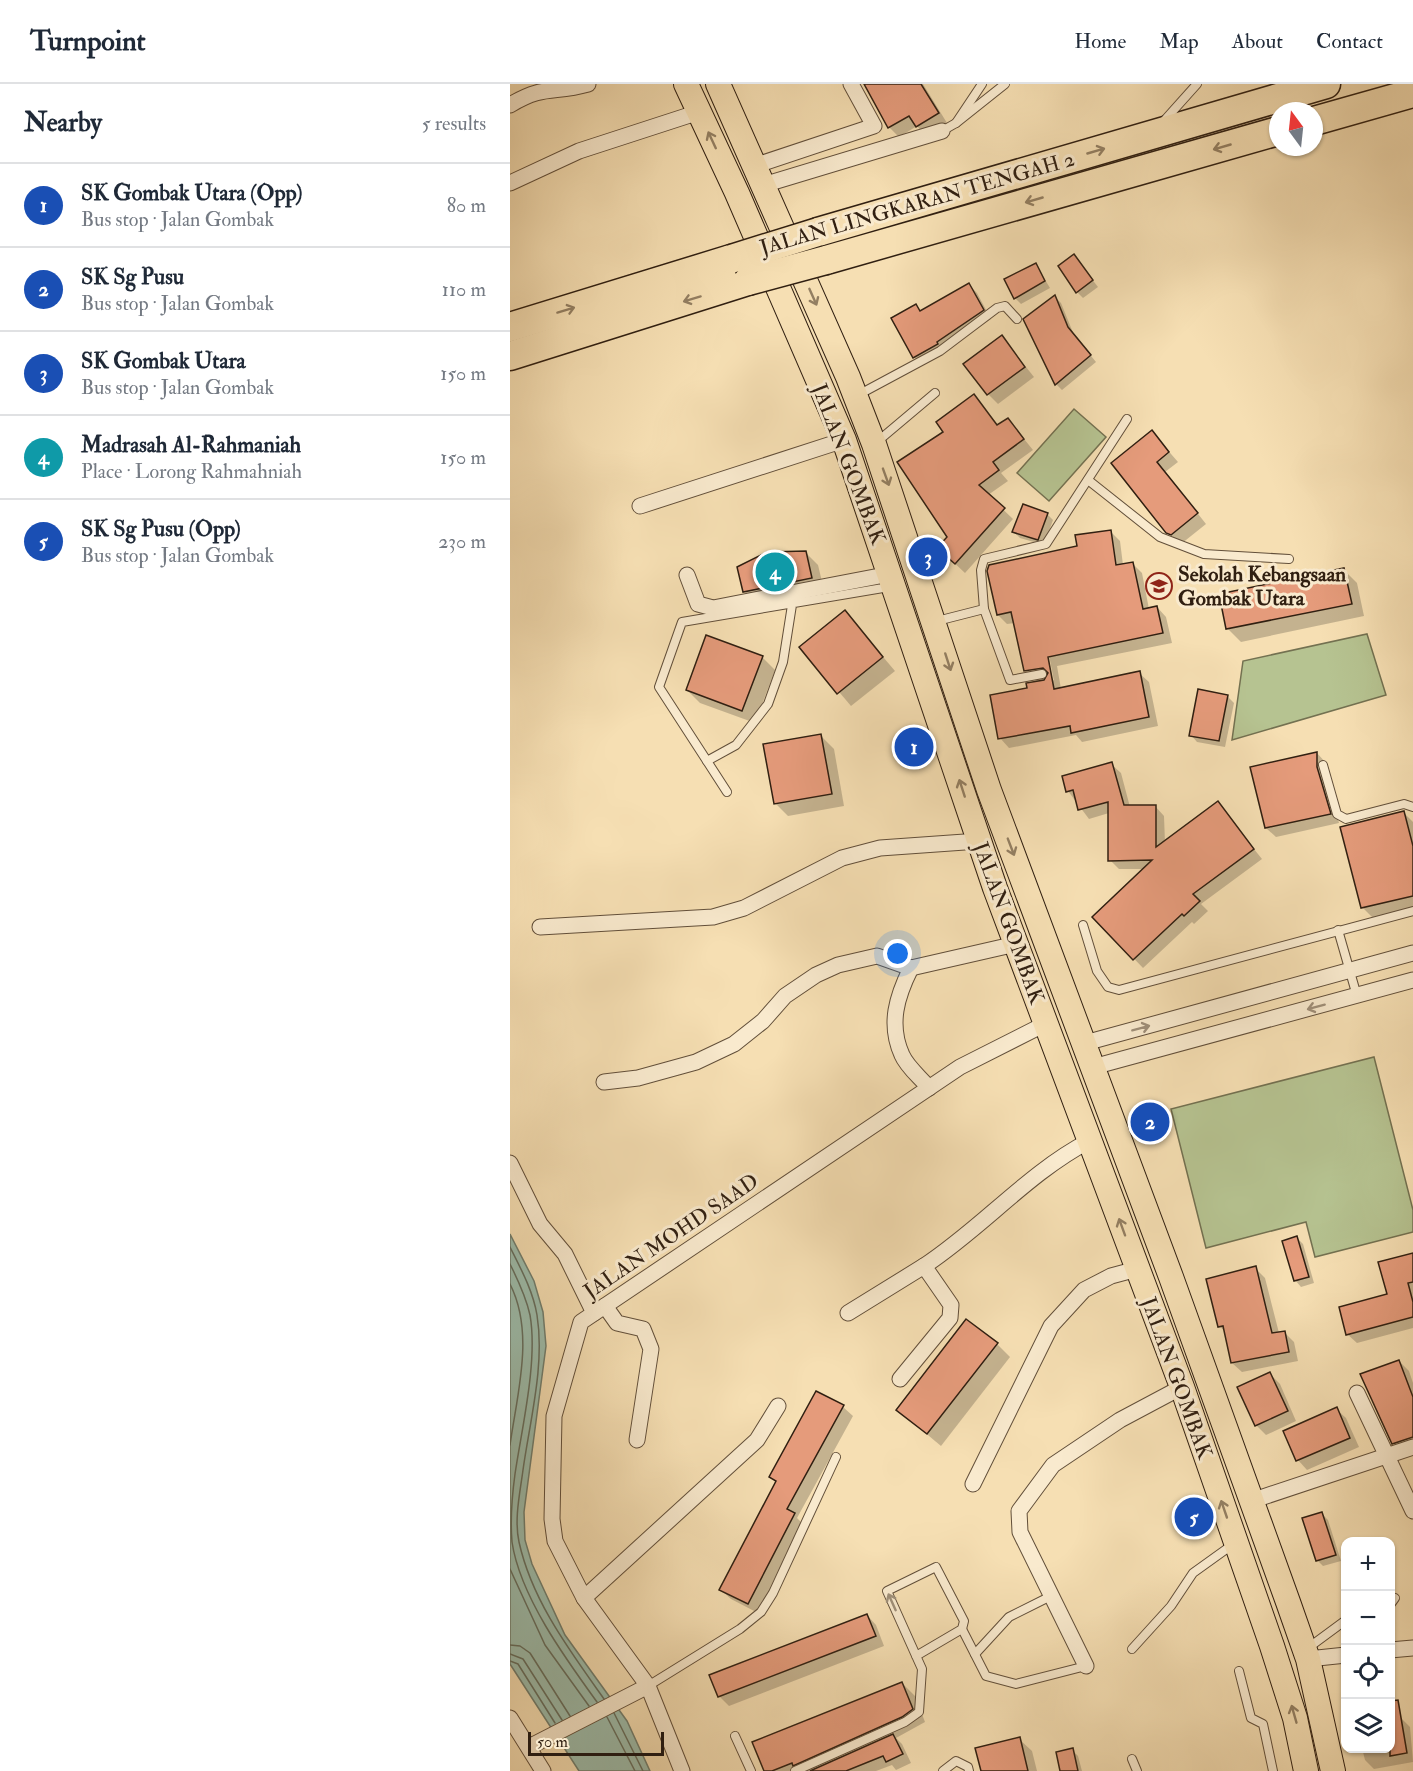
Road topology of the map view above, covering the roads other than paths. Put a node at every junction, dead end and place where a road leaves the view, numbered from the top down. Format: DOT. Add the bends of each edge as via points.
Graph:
graph roads {
  1 [pos="588,84"];
  2 [pos="686,84"];
  3 [pos="718,84"];
  4 [pos="851,84"];
  5 [pos="982,84"];
  6 [pos="1005,84"];
  7 [pos="1197,84"];
  8 [pos="1326,84"];
  9 [pos="1413,93"];
  10 [pos="510,105"];
  11 [pos="1358,108"];
  12 [pos="1413,109"];
  13 [pos="699,112"];
  14 [pos="1323,118"];
  15 [pos="956,123"];
  16 [pos="942,131"];
  17 [pos="1269,134"];
  18 [pos="1151,135"];
  19 [pos="759,176"];
  20 [pos="510,183"];
  21 [pos="1017,319"];
  22 [pos="510,327"];
  23 [pos="510,356"];
  24 [pos="935,393"];
  25 [pos="856,396"];
  26 [pos="1127,419"];
  27 [pos="844,440"];
  28 [pos="874,444"];
  29 [pos="1089,480"];
  30 [pos="640,507"];
  31 [pos="1289,559"];
  32 [pos="687,575"];
  33 [pos="892,580"];
  34 [pos="792,605"];
  35 [pos="984,609"];
  36 [pos="934,622"];
  37 [pos="1042,675"];
  38 [pos="707,761"];
  39 [pos="1323,765"];
  40 [pos="727,792"];
  41 [pos="1413,807"];
  42 [pos="979,841"];
  43 [pos="1413,911"];
  44 [pos="1083,925"];
  45 [pos="540,927"];
  46 [pos="1338,930"];
  47 [pos="1016,944"];
  48 [pos="1413,953"];
  49 [pos="911,968"];
  50 [pos="1350,971"];
  51 [pos="1413,980"];
  52 [pos="1357,996"];
  53 [pos="1045,1024"];
  54 [pos="1084,1043"];
  55 [pos="1093,1067"];
  56 [pos="604,1082"];
  57 [pos="929,1088"];
  58 [pos="1089,1141"];
  59 [pos="510,1163"];
  60 [pos="924,1266"];
  61 [pos="1137,1269"];
  62 [pos="599,1309"];
  63 [pos="848,1313"];
  64 [pos="900,1379"];
  65 [pos="1182,1388"];
  66 [pos="1357,1394"];
  67 [pos="778,1406"];
  68 [pos="637,1440"];
  69 [pos="1413,1447"];
  70 [pos="836,1457"];
  71 [pos="1388,1457"];
  72 [pos="973,1484"];
  73 [pos="1251,1501"];
  74 [pos="1413,1511"];
  75 [pos="1235,1542"];
  76 [pos="1052,1596"];
  77 [pos="585,1598"];
  78 [pos="1341,1624"];
  79 [pos="962,1629"];
  80 [pos="1413,1648"];
  81 [pos="1132,1649"];
  82 [pos="1395,1650"];
  83 [pos="975,1654"];
  84 [pos="1306,1655"];
  85 [pos="1341,1655"];
  86 [pos="916,1656"];
  87 [pos="1086,1666"];
  88 [pos="1239,1671"];
  89 [pos="645,1687"];
  90 [pos="510,1718"];
  91 [pos="735,1736"];
  92 [pos="536,1743"];
  93 [pos="1132,1759"];
  94 [pos="1303,1768"];
  95 [pos="543,1771"];
  96 [pos="681,1771"];
  97 [pos="752,1771"];
  98 [pos="795,1771"];
  99 [pos="943,1771"];
  100 [pos="969,1771"];
  101 [pos="1137,1771"];
  102 [pos="1273,1771"];
  103 [pos="1333,1771"];
  1 -- 10 [label="street" via="543,88"];
  2 -- 13 [label="main road, JALAN GOMBAK"];
  3 -- 19 [label="main road, JALAN GOMBAK"];
  4 -- 19 [label="street" via="874,126"];
  5 -- 15 [label="lane"];
  6 -- 15 [label="lane"];
  7 -- 18 [label="lane"];
  8 -- 18 [label="highway, JALAN LINGKARAN TENGAH 2"];
  9 -- 11 [label="highway"];
  11 -- 12 [label="highway"];
  11 -- 14 [label="highway"];
  13 -- 20 [label="street" via="579,151"];
  27 -- 13 [label="main road, JALAN GOMBAK, one-way"];
  15 -- 16 [label="lane"];
  16 -- 19 [label="street"];
  17 -- 23 [label="highway, JALAN LINGKARAN TENGAH 2, one-way, bridge" via="748,281"];
  22 -- 18 [label="highway, JALAN LINGKARAN TENGAH 2, one-way, bridge"];
  19 -- 25 [label="main road, JALAN GOMBAK, one-way"];
  21 -- 25 [label="lane" via="1005,306 997,308 940,351"];
  24 -- 28 [label="lane"];
  25 -- 28 [label="main road, JALAN GOMBAK"];
  26 -- 29 [label="lane"];
  27 -- 30 [label="street"];
  27 -- 33 [label="main road, JALAN GOMBAK"];
  28 -- 36 [label="main road, JALAN GOMBAK, one-way"];
  29 -- 31 [label="lane" via="1160,537 1204,554"];
  29 -- 35 [label="lane" via="1046,544 984,559"];
  32 -- 33 [label="street" via="698,604 713,608"];
  33 -- 34 [label="lane"];
  42 -- 33 [label="main road, JALAN GOMBAK, one-way"];
  34 -- 38 [label="lane" via="783,662 768,704 736,745"];
  34 -- 38 [label="lane" via="682,622 659,687"];
  35 -- 36 [label="lane"];
  35 -- 37 [label="lane" via="1010,680"];
  36 -- 54 [label="main road, JALAN GOMBAK, one-way" via="989,790"];
  38 -- 40 [label="lane"];
  39 -- 41 [label="lane" via="1337,814 1346,819 1404,804"];
  42 -- 45 [label="street" via="880,848 842,858 744,908 713,917"];
  42 -- 47 [label="main road, JALAN GOMBAK"];
  43 -- 46 [label="lane"];
  44 -- 46 [label="lane" via="1097,971 1108,987 1119,990"];
  46 -- 50 [label="lane"];
  47 -- 49 [label="street"];
  47 -- 53 [label="main road, JALAN GOMBAK"];
  48 -- 50 [label="street"];
  49 -- 56 [label="street" via="877,957 838,965 785,996 763,1021 734,1044 696,1062 638,1078"];
  49 -- 57 [label="street" via="897,996 895,1028 902,1056"];
  50 -- 52 [label="lane"];
  54 -- 50 [label="street, one-way"];
  51 -- 52 [label="street"];
  52 -- 55 [label="street, one-way"];
  53 -- 57 [label="street, JALAN MOHD SAAD" via="960,1067"];
  53 -- 58 [label="main road, JALAN GOMBAK"];
  54 -- 55 [label="main road, JALAN GOMBAK"];
  55 -- 73 [label="main road, JALAN GOMBAK"];
  57 -- 62 [label="street, JALAN MOHD SAAD"];
  58 -- 60 [label="street" via="1062,1155 950,1249"];
  61 -- 58 [label="main road, JALAN GOMBAK, one-way"];
  59 -- 62 [label="street" via="540,1224 565,1254"];
  60 -- 63 [label="street"];
  60 -- 64 [label="street" via="951,1305 950,1318"];
  61 -- 65 [label="main road, JALAN GOMBAK"];
  61 -- 72 [label="street" via="1111,1276 1084,1290 1051,1326"];
  62 -- 68 [label="street" via="617,1323 643,1329 649,1339 651,1349"];
  62 -- 77 [label="street, JALAN MOHD SAAD" via="581,1322 554,1416 555,1541"];
  75 -- 65 [label="main road, JALAN GOMBAK, one-way"];
  65 -- 76 [label="street" via="1120,1420 1053,1465 1019,1511 1020,1533"];
  66 -- 71 [label="street"];
  67 -- 77 [label="street" via="757,1440"];
  69 -- 71 [label="street"];
  70 -- 89 [label="lane" via="762,1612"];
  71 -- 73 [label="street"];
  71 -- 74 [label="street"];
  73 -- 84 [label="main road, JALAN GOMBAK"];
  75 -- 81 [label="lane" via="1193,1573 1172,1606"];
  94 -- 75 [label="main road, JALAN GOMBAK, one-way" via="1295,1718"];
  76 -- 83 [label="lane" via="1010,1617"];
  76 -- 87 [label="street"];
  77 -- 89 [label="street, JALAN MOHD SAAD"];
  78 -- 84 [label="lane"];
  79 -- 83 [label="lane"];
  79 -- 86 [label="lane"];
  86 -- 79 [label="lane, one-way" via="887,1591 936,1568 964,1621"];
  80 -- 82 [label="street"];
  83 -- 87 [label="lane" via="986,1676 1016,1684"];
  84 -- 85 [label="street"];
  84 -- 103 [label="main road, JALAN GOMBAK"];
  86 -- 98 [label="lane" via="922,1670 919,1712 906,1722"];
  88 -- 102 [label="lane" via="1251,1718 1263,1724"];
  89 -- 92 [label="street"];
  89 -- 96 [label="street, JALAN MOHD SAAD"];
  90 -- 92 [label="street"];
  91 -- 97 [label="lane"];
  92 -- 95 [label="street"];
  93 -- 101 [label="lane"];
  99 -- 100 [label="lane" via="956,1761"];
}
